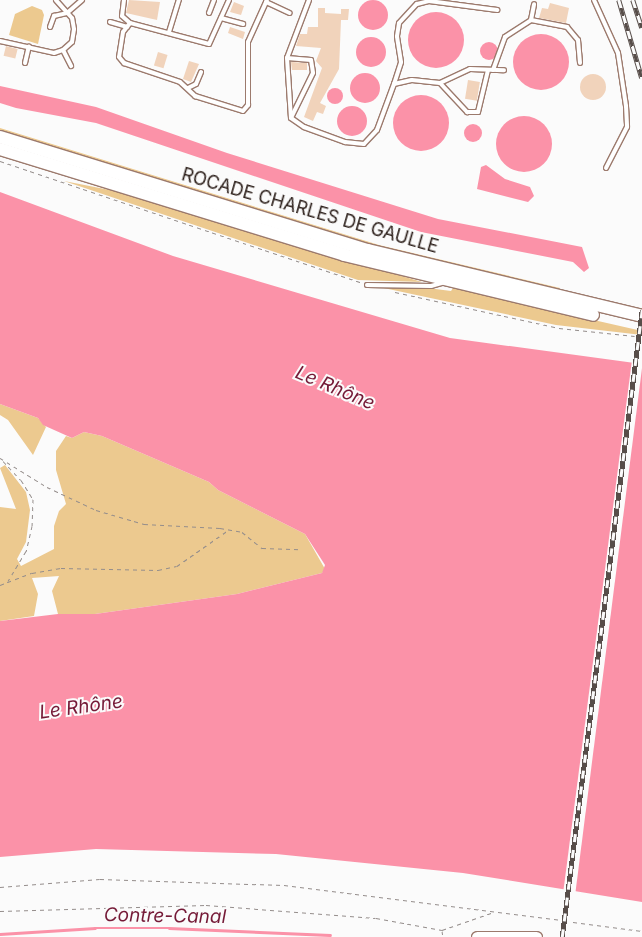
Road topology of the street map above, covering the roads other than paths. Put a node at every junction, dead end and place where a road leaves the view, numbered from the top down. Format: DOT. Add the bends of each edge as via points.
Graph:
graph roads {
  1 [pos="56,0"];
  2 [pos="82,0"];
  3 [pos="124,0"];
  4 [pos="179,0"];
  5 [pos="214,0"];
  6 [pos="228,0"];
  7 [pos="309,0"];
  8 [pos="594,0"];
  9 [pos="267,1"];
  10 [pos="534,4"];
  11 [pos="497,10"];
  12 [pos="67,13"];
  13 [pos="209,13"];
  14 [pos="290,13"];
  15 [pos="221,18"];
  16 [pos="532,20"];
  17 [pos="110,22"];
  18 [pos="243,24"];
  19 [pos="129,25"];
  20 [pos="50,27"];
  21 [pos="169,32"];
  22 [pos="0,41"];
  23 [pos="29,46"];
  24 [pos="63,50"];
  25 [pos="287,58"];
  26 [pos="25,63"];
  27 [pos="580,63"];
  28 [pos="71,66"];
  29 [pos="488,70"];
  30 [pos="493,70"];
  31 [pos="504,70"];
  32 [pos="201,72"];
  33 [pos="440,83"];
  34 [pos="394,84"];
  35 [pos="188,88"];
  36 [pos="291,118"];
  37 [pos="0,137"];
  38 [pos="0,149"];
  39 [pos="606,168"];
  40 [pos="444,281"];
  41 [pos="367,285"];
  42 [pos="642,316"];
  43 [pos="642,324"];
  44 [pos="477,937"];
  45 [pos="536,937"];
  1 -- 12 [label="lane"];
  2 -- 12 [label="lane"];
  3 -- 19 [label="lane" via="122,16"];
  4 -- 21 [label="lane"];
  5 -- 13 [label="lane"];
  6 -- 15 [label="lane"];
  7 -- 25 [label="lane"];
  8 -- 39 [label="lane" via="618,54 626,106 627,127"];
  9 -- 14 [label="lane"];
  9 -- 35 [label="lane" via="248,42 248,99 243,111 195,96"];
  10 -- 16 [label="lane"];
  11 -- 34 [label="lane" via="429,1 417,4 399,23 401,62"];
  12 -- 20 [label="lane" via="54,16"];
  12 -- 24 [label="lane" via="74,29 72,42"];
  15 -- 18 [label="lane"];
  15 -- 21 [label="lane" via="209,44"];
  16 -- 27 [label="lane" via="567,27 578,40"];
  16 -- 30 [label="lane" via="505,37"];
  17 -- 19 [label="lane"];
  19 -- 21 [label="lane"];
  19 -- 35 [label="lane" via="119,57 124,63 180,82"];
  22 -- 23 [label="lane"];
  23 -- 24 [label="lane" via="54,53"];
  23 -- 26 [label="lane"];
  24 -- 28 [label="lane"];
  25 -- 36 [label="lane"];
  25 -- 36 [label="lane" via="311,60 313,73"];
  29 -- 30 [label="lane"];
  29 -- 33 [label="lane" via="470,69"];
  29 -- 33 [label="lane" via="478,112 467,112"];
  30 -- 31 [label="lane"];
  32 -- 35 [label="lane" via="196,84"];
  33 -- 34 [label="lane" via="412,80"];
  34 -- 36 [label="lane" via="376,130 364,144 345,142 304,127"];
  37 -- 42 [label="main road, ROCADE CHARLES DE GAULLE" via="368,250"];
  38 -- 40 [label="main road, ROCADE CHARLES DE GAULLE" via="344,256"];
  40 -- 41 [label="lane" via="431,286"];
  40 -- 43 [label="main road, ROCADE CHARLES DE GAULLE"];
  44 -- 45 [label="main road"];
}
